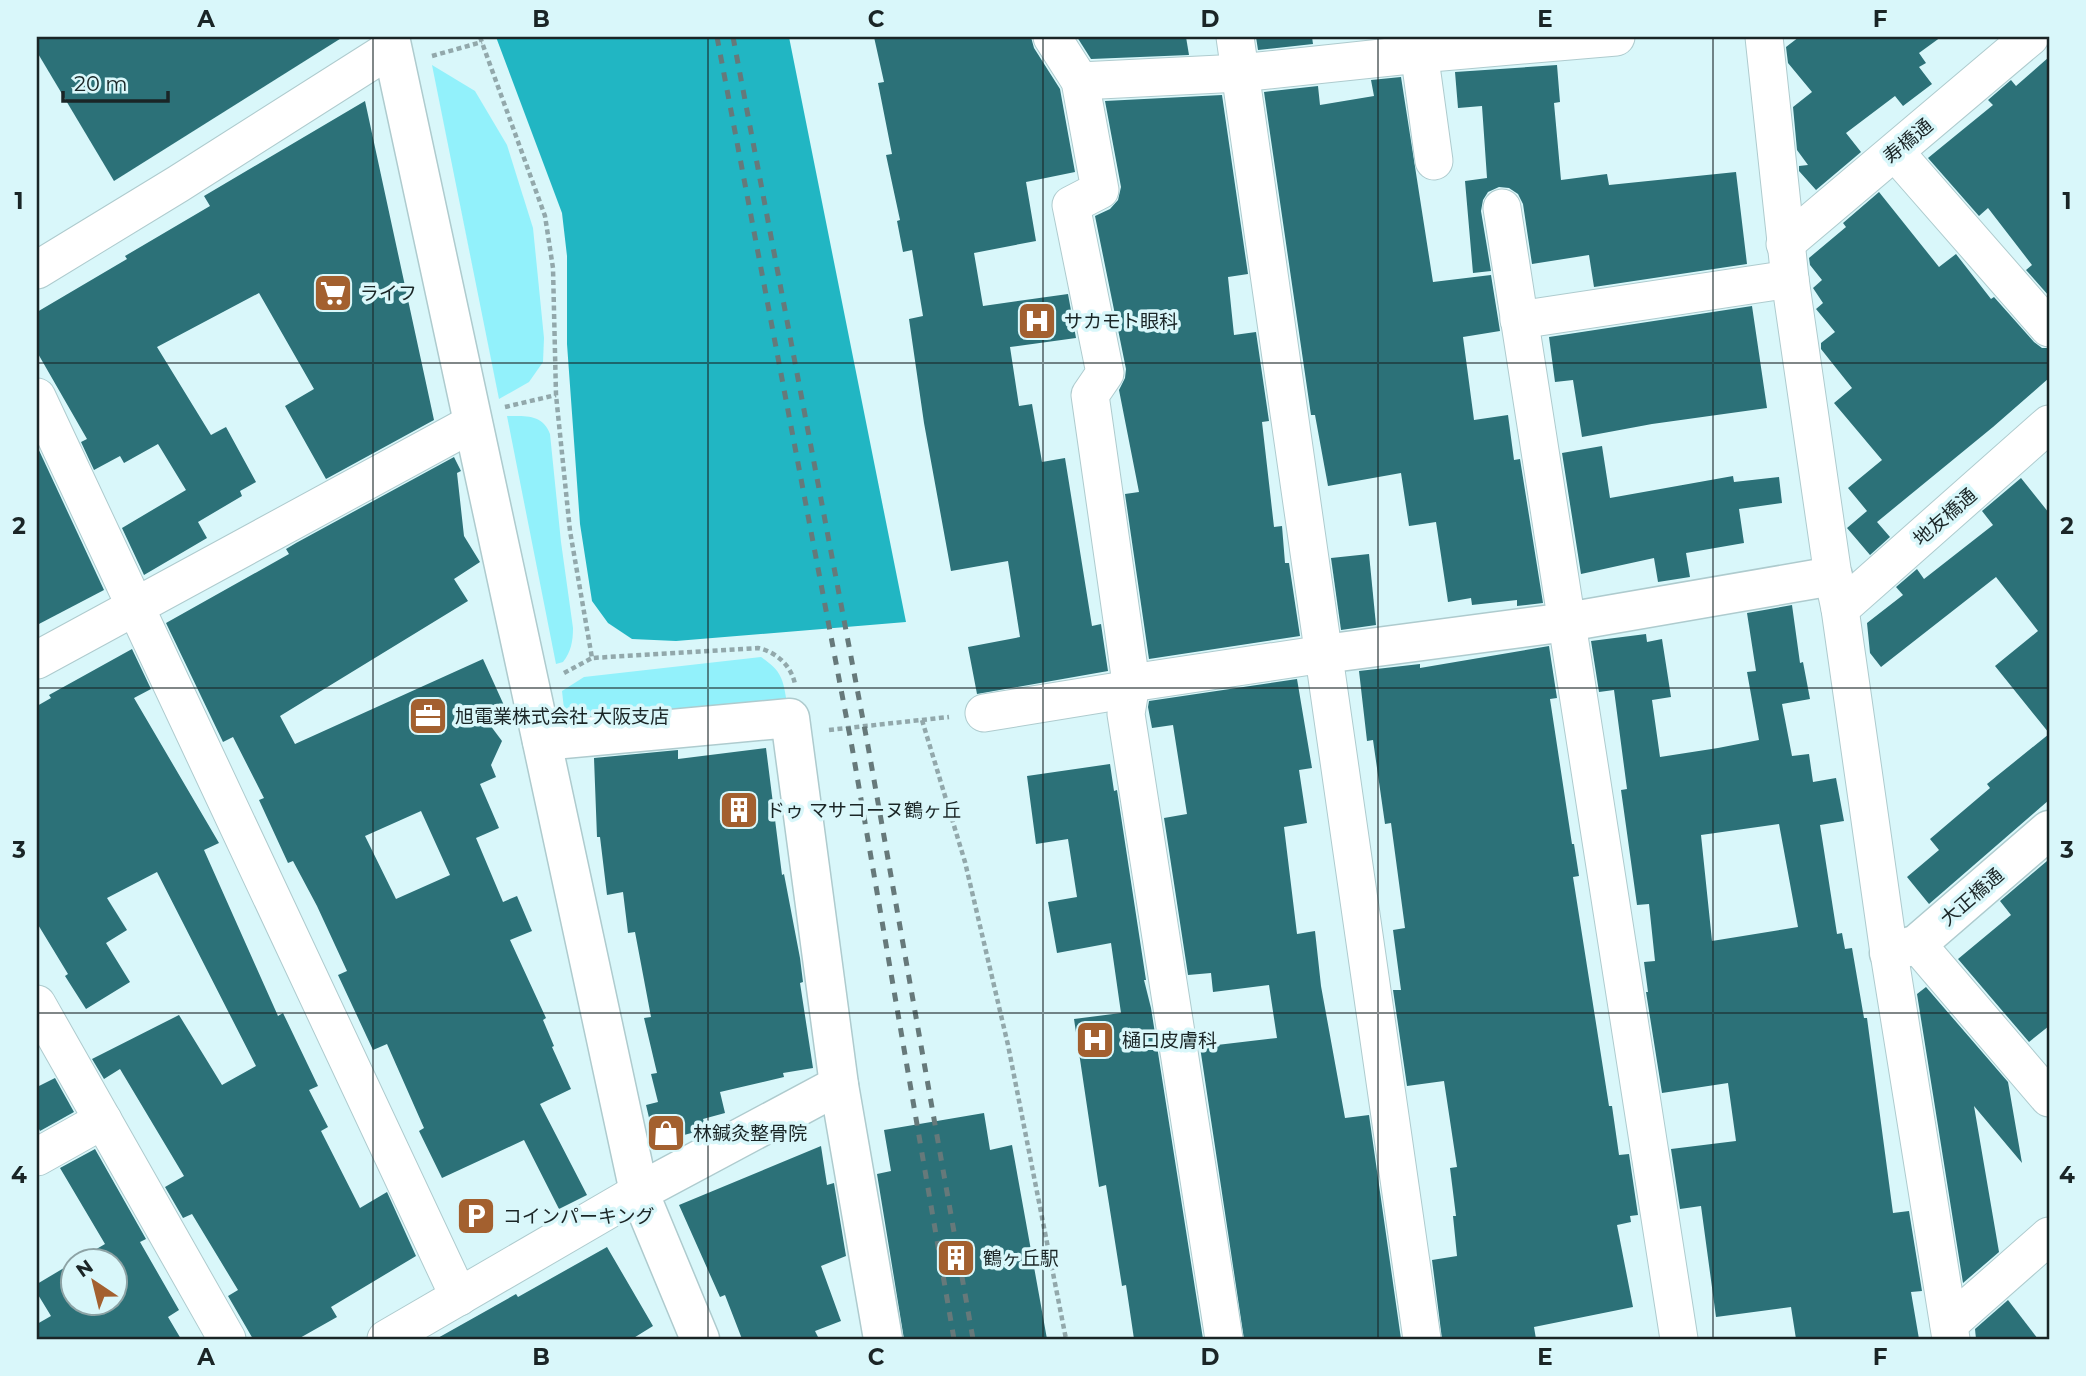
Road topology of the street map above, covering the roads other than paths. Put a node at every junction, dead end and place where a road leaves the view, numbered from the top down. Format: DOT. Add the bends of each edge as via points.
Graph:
graph roads {
  1 [pos="1052,37"];
  2 [pos="1235,37"];
  3 [pos="1606,37"];
  4 [pos="1616,37"];
  5 [pos="1763,37"];
  6 [pos="2029,37"];
  7 [pos="391,42"];
  8 [pos="1418,45"];
  9 [pos="1240,73"];
  10 [pos="1080,81"];
  11 [pos="1895,152"];
  12 [pos="1434,161"];
  13 [pos="1502,208"];
  14 [pos="1787,262"];
  15 [pos="37,270"];
  16 [pos="1519,320"];
  17 [pos="2049,328"];
  18 [pos="37,397"];
  19 [pos="487,415"];
  20 [pos="2049,424"];
  21 [pos="1837,593"];
  22 [pos="135,605"];
  23 [pos="1567,622"];
  24 [pos="1324,653"];
  25 [pos="37,660"];
  26 [pos="1131,686"];
  27 [pos="984,713"];
  28 [pos="542,741"];
  29 [pos="2049,830"];
  30 [pos="1903,949"];
  31 [pos="37,1003"];
  32 [pos="839,1085"];
  33 [pos="2049,1098"];
  34 [pos="103,1120"];
  35 [pos="37,1157"];
  36 [pos="639,1192"];
  37 [pos="2049,1236"];
  38 [pos="459,1297"];
  39 [pos="1950,1331"];
  40 [pos="227,1339"];
  41 [pos="386,1339"];
  42 [pos="699,1339"];
  43 [pos="883,1339"];
  44 [pos="1224,1339"];
  45 [pos="1422,1339"];
  46 [pos="1679,1339"];
  1 -- 10 [label="street"];
  2 -- 9 [label="street"];
  3 -- 4 [label="street"];
  3 -- 8 [label="street"];
  5 -- 14 [label="street"];
  6 -- 11 [label="street, 寿橋通"];
  7 -- 15 [label="street" via="178,184"];
  7 -- 19 [label="street"];
  8 -- 9 [label="street"];
  8 -- 12 [label="street"];
  9 -- 10 [label="street"];
  9 -- 24 [label="street"];
  10 -- 26 [label="street" via="1100,190 1071,205 1105,373 1090,395"];
  11 -- 14 [label="street, 寿橋通"];
  11 -- 17 [label="street"];
  13 -- 16 [label="street"];
  14 -- 16 [label="street"];
  14 -- 21 [label="street"];
  16 -- 23 [label="street"];
  18 -- 22 [label="street"];
  19 -- 22 [label="street"];
  19 -- 28 [label="street"];
  20 -- 21 [label="street, 地友橋通"];
  21 -- 23 [label="street"];
  21 -- 30 [label="street"];
  22 -- 25 [label="street"];
  22 -- 38 [label="street"];
  23 -- 24 [label="street"];
  23 -- 46 [label="street"];
  24 -- 26 [label="street"];
  24 -- 45 [label="street"];
  26 -- 27 [label="street"];
  26 -- 44 [label="street" via="1126,714"];
  28 -- 32 [label="street" via="792,726"];
  28 -- 36 [label="street"];
  29 -- 30 [label="street, 大正橋通"];
  30 -- 33 [label="street"];
  30 -- 39 [label="street"];
  31 -- 34 [label="street"];
  32 -- 36 [label="street"];
  32 -- 43 [label="street"];
  34 -- 35 [label="street"];
  34 -- 40 [label="street"];
  36 -- 38 [label="street"];
  36 -- 42 [label="street"];
  37 -- 39 [label="street"];
  38 -- 41 [label="street"];
}
